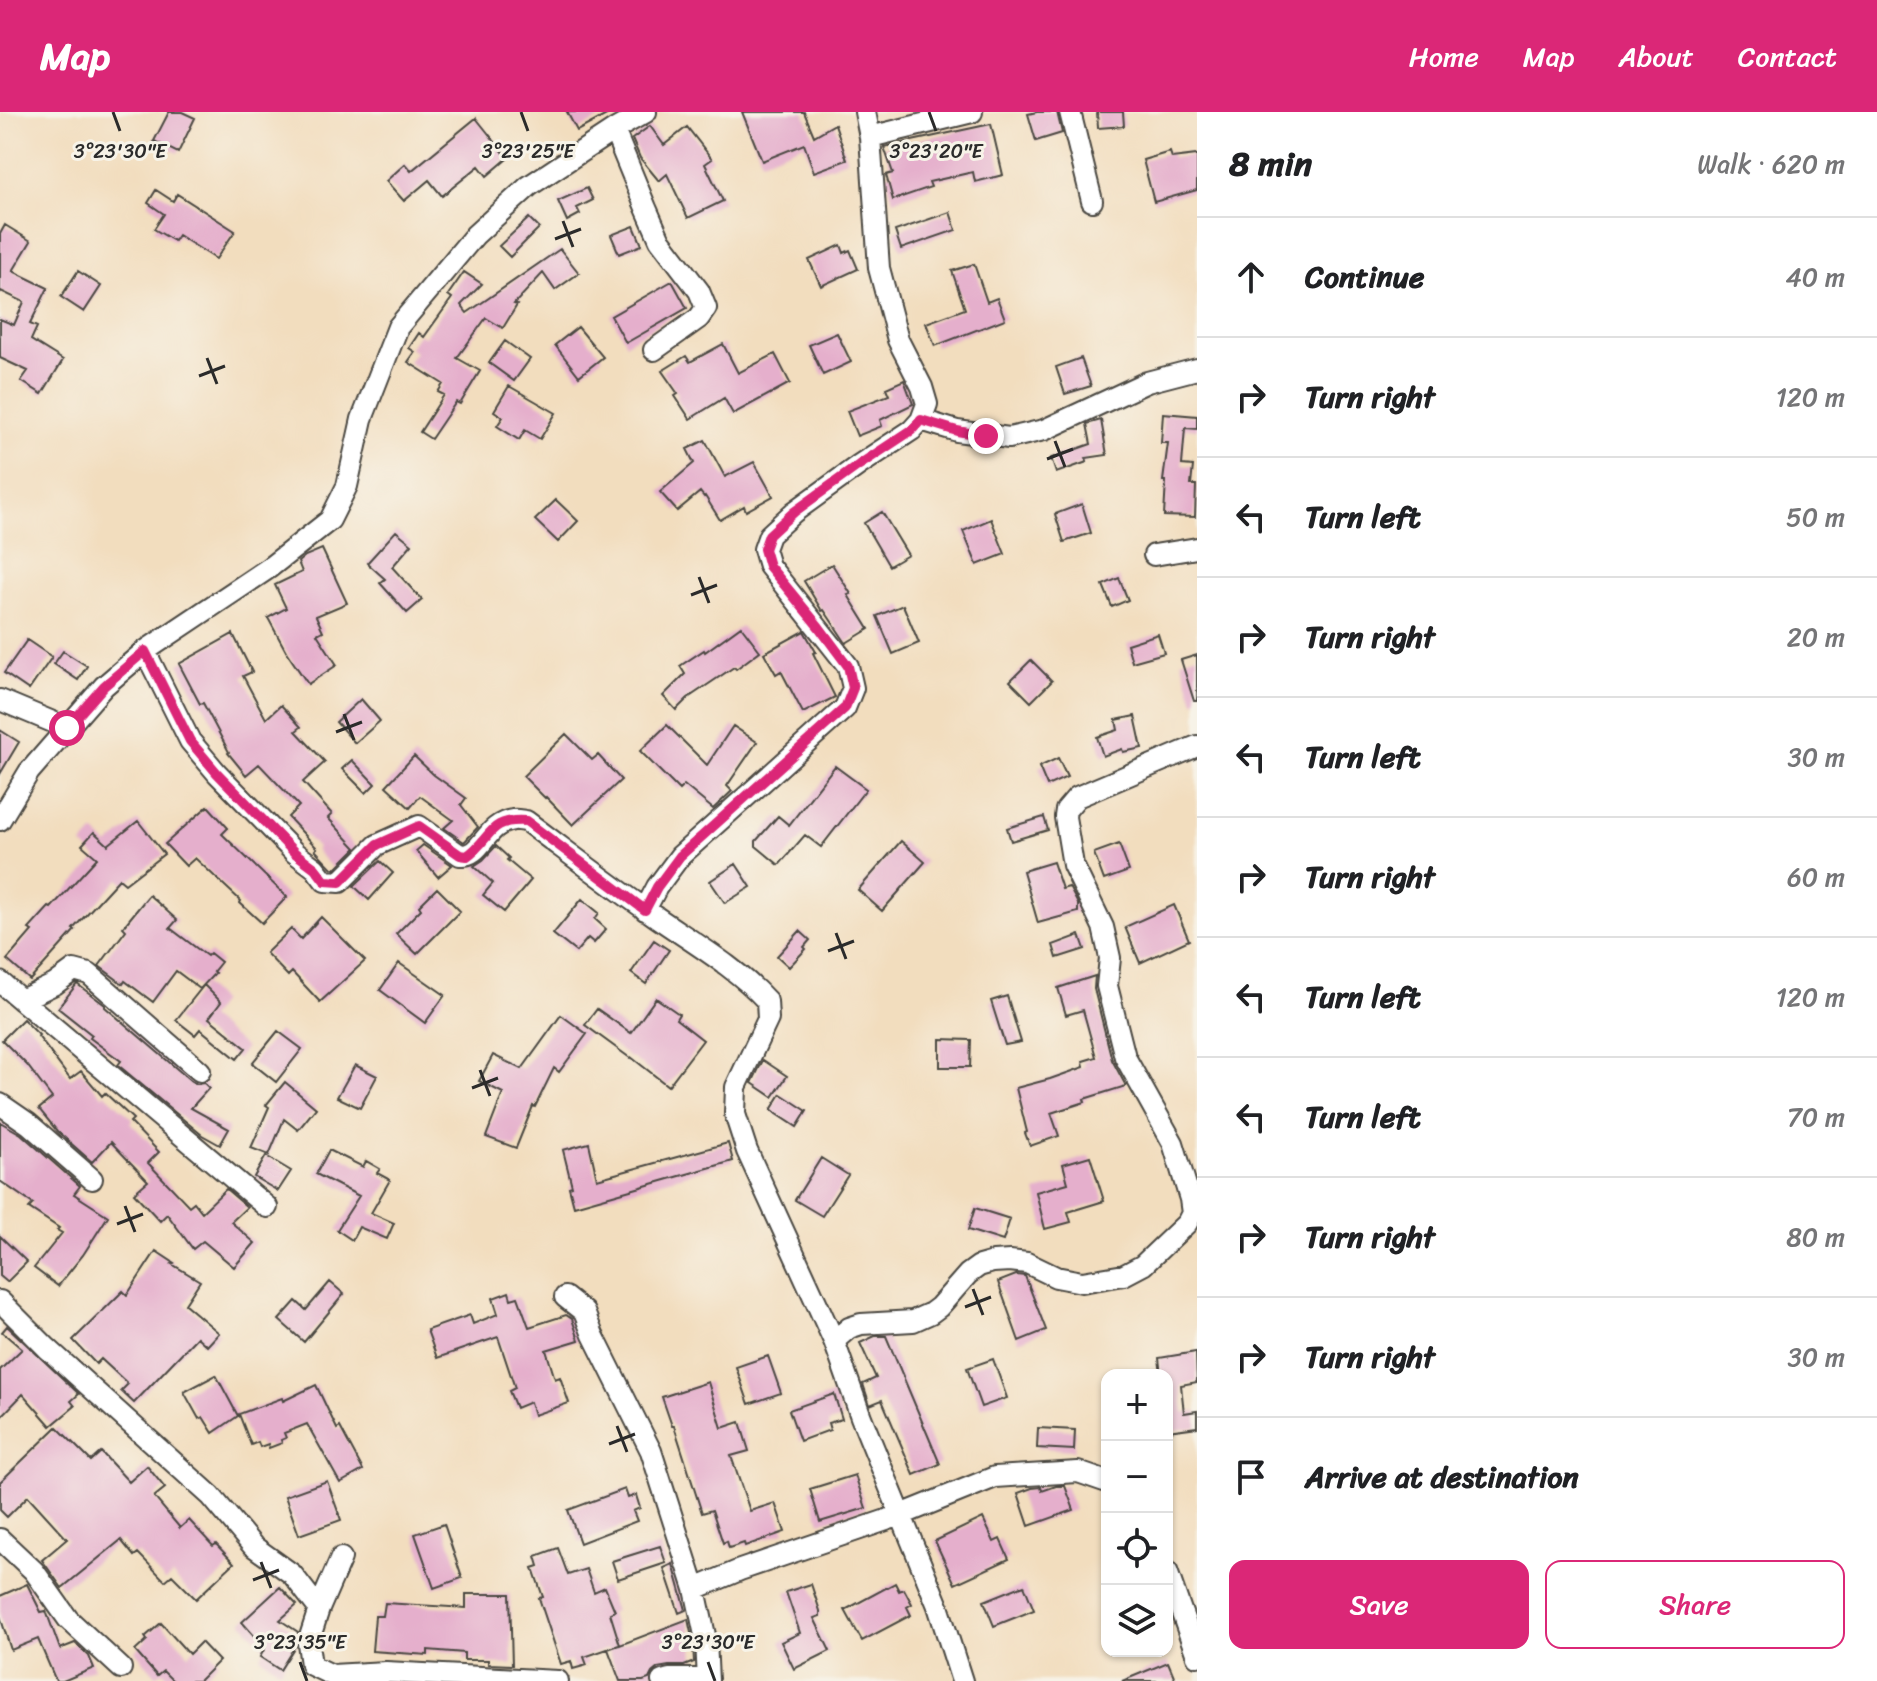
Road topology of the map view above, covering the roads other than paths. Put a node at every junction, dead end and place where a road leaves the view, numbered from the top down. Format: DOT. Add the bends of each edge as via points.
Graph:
graph roads {
  1 [pos="865,112"];
  2 [pos="972,112"];
  3 [pos="1070,112"];
  4 [pos="640,113"];
  5 [pos="614,130"];
  6 [pos="870,137"];
  7 [pos="1092,201"];
  8 [pos="654,350"];
  9 [pos="1197,369"];
  10 [pos="921,420"];
  11 [pos="1197,548"];
  12 [pos="1154,555"];
  13 [pos="145,651"];
  14 [pos="0,700"];
  15 [pos="67,728"];
  16 [pos="1197,746"];
  17 [pos="0,820"];
  18 [pos="645,910"];
  19 [pos="0,982"];
  20 [pos="21,1000"];
  21 [pos="200,1071"];
  22 [pos="0,1104"];
  23 [pos="92,1179"];
  24 [pos="267,1207"];
  25 [pos="565,1297"];
  26 [pos="0,1301"];
  27 [pos="834,1341"];
  28 [pos="1101,1480"];
  29 [pos="901,1515"];
  30 [pos="0,1539"];
  31 [pos="341,1558"];
  32 [pos="1172,1585"];
  33 [pos="695,1589"];
  34 [pos="319,1609"];
  35 [pos="1197,1656"];
  36 [pos="121,1668"];
  37 [pos="708,1680"];
  38 [pos="558,1681"];
  39 [pos="662,1681"];
  40 [pos="962,1681"];
  1 -- 6 [label="street"];
  2 -- 6 [label="street"];
  3 -- 7 [label="street"];
  4 -- 5 [label="street"];
  5 -- 8 [label="street" via="660,240 706,308"];
  5 -- 13 [label="street" via="507,205 398,327 362,419 347,486 330,520"];
  6 -- 10 [label="street" via="866,222 898,340 927,404"];
  9 -- 10 [label="street" via="1147,382 1044,430 1009,438"];
  10 -- 18 [label="street" via="769,535 764,549 769,566 848,666 853,688 845,708 680,856"];
  11 -- 12 [label="street"];
  13 -- 15 [label="street"];
  13 -- 18 [label="street" via="190,741 325,881 340,882 377,845 419,826 467,856 495,827 526,821"];
  14 -- 15 [label="street"];
  15 -- 17 [label="street" via="29,772"];
  16 -- 27 [label="street" via="1077,797 1065,817 1073,865 1103,927 1110,958 1107,986 1125,1057 1173,1143 1190,1199 1187,1223 1143,1265 1124,1275 1082,1282 1027,1263 993,1262 968,1274 931,1313 913,1321 861,1324"];
  18 -- 27 [label="street" via="767,1001 768,1019 736,1087 735,1114"];
  19 -- 20 [label="street"];
  20 -- 21 [label="street" via="74,970 89,974"];
  20 -- 24 [label="street"];
  22 -- 23 [label="street"];
  25 -- 33 [label="street" via="584,1312 651,1451"];
  26 -- 34 [label="street" via="211,1496 253,1546 292,1574"];
  27 -- 29 [label="street"];
  28 -- 29 [label="street" via="1078,1472 995,1477"];
  29 -- 33 [label="street"];
  29 -- 40 [label="street"];
  30 -- 36 [label="street" via="34,1571 68,1619"];
  31 -- 34 [label="street"];
  32 -- 35 [label="street"];
  33 -- 37 [label="street"];
  34 -- 38 [label="street" via="308,1643 311,1665 332,1675 386,1672"];
  37 -- 39 [label="street"];
}
